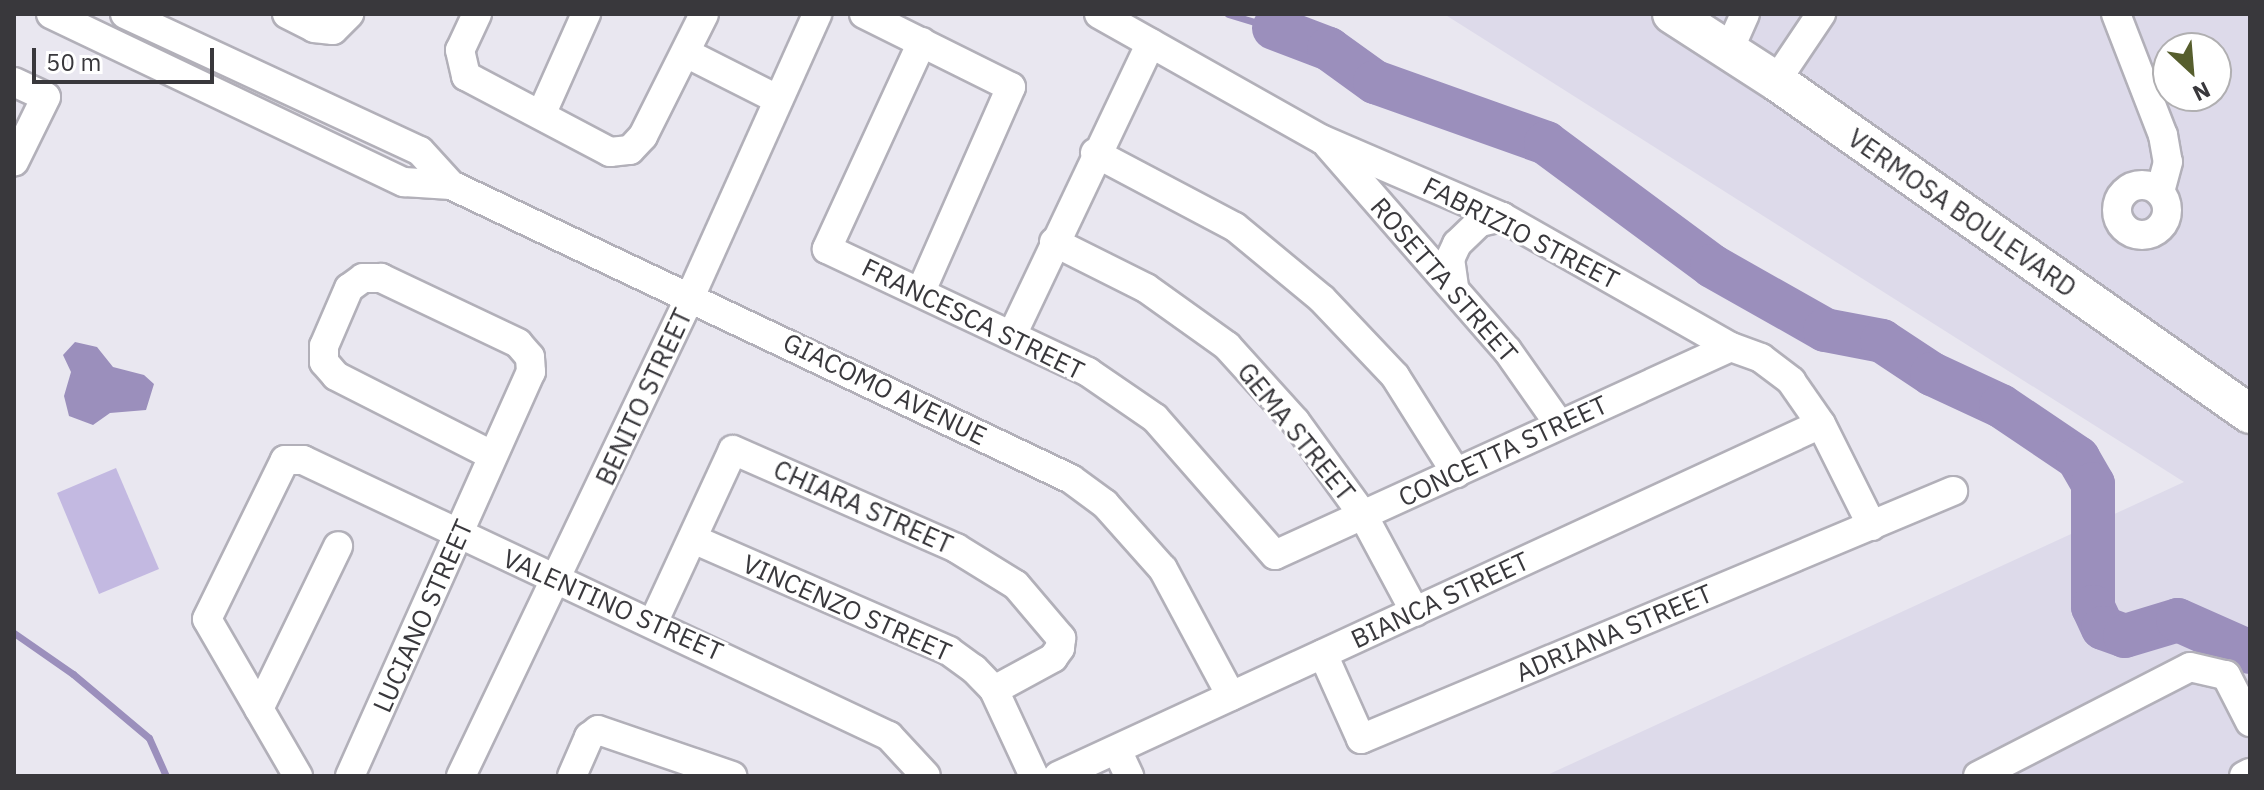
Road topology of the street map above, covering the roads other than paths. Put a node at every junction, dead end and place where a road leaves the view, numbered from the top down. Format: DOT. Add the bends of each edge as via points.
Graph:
graph roads {
  1 [pos="51,14"];
  2 [pos="125,14"];
  3 [pos="287,14"];
  4 [pos="349,14"];
  5 [pos="477,14"];
  6 [pos="586,14"];
  7 [pos="704,14"];
  8 [pos="817,14"];
  9 [pos="864,14"];
  10 [pos="1099,14"];
  11 [pos="1672,14"];
  12 [pos="1745,14"];
  13 [pos="1821,14"];
  14 [pos="2116,14"];
  15 [pos="922,42"];
  16 [pos="1151,43"];
  17 [pos="1729,50"];
  18 [pos="686,53"];
  19 [pos="1776,81"];
  20 [pos="14,82"];
  21 [pos="777,99"];
  22 [pos="541,115"];
  23 [pos="362,125"];
  24 [pos="1323,140"];
  25 [pos="1095,153"];
  26 [pos="347,157"];
  27 [pos="14,162"];
  28 [pos="451,185"];
  29 [pos="2160,191"];
  30 [pos="1502,217"];
  31 [pos="1054,242"];
  32 [pos="1454,287"];
  33 [pos="921,291"];
  34 [pos="691,295"];
  35 [pos="1013,333"];
  36 [pos="1731,347"];
  37 [pos="2250,414"];
  38 [pos="1559,424"];
  39 [pos="1821,424"];
  40 [pos="492,455"];
  41 [pos="1456,473"];
  42 [pos="1953,491"];
  43 [pos="1363,515"];
  44 [pos="1872,526"];
  45 [pos="460,536"];
  46 [pos="693,539"];
  47 [pos="338,546"];
  48 [pos="1275,555"];
  49 [pos="558,579"];
  50 [pos="1415,612"];
  51 [pos="654,621"];
  52 [pos="1323,654"];
  53 [pos="994,690"];
  54 [pos="1231,696"];
  55 [pos="259,709"];
  56 [pos="2250,722"];
  57 [pos="1117,750"];
  58 [pos="2250,773"];
  59 [pos="298,776"];
  60 [pos="350,776"];
  61 [pos="461,776"];
  62 [pos="572,776"];
  63 [pos="732,776"];
  64 [pos="926,776"];
  65 [pos="1034,776"];
  66 [pos="1058,776"];
  67 [pos="1129,776"];
  68 [pos="1978,776"];
  69 [pos="2244,776"];
  1 -- 26 [label="street, GIACOMO AVENUE"];
  2 -- 23 [label="street, GIACOMO AVENUE"];
  3 -- 4 [label="street" via="314,28 333,30"];
  5 -- 22 [label="street" via="460,61 466,76"];
  6 -- 22 [label="street"];
  7 -- 18 [label="street"];
  8 -- 21 [label="street, BENITO STREET"];
  9 -- 15 [label="street"];
  10 -- 16 [label="street, FABRIZIO STREET"];
  11 -- 17 [label="main road, VERMOSA BOULEVARD"];
  12 -- 17 [label="street"];
  13 -- 19 [label="street"];
  14 -- 29 [label="street" via="2163,135 2168,162"];
  15 -- 33 [label="street" via="1011,87"];
  15 -- 33 [label="street, FRANCESCA STREET" via="827,249"];
  16 -- 24 [label="street, FABRIZIO STREET"];
  16 -- 25 [label="street"];
  17 -- 19 [label="main road, VERMOSA BOULEVARD"];
  18 -- 21 [label="street"];
  18 -- 22 [label="street" via="630,150 610,152"];
  19 -- 37 [label="main road, VERMOSA BOULEVARD"];
  20 -- 27 [label="street" via="46,97"];
  21 -- 34 [label="street, BENITO STREET"];
  23 -- 26 [label="street"];
  23 -- 28 [label="street, GIACOMO AVENUE" via="420,151"];
  24 -- 30 [label="street, FABRIZIO STREET"];
  24 -- 32 [label="street, ROSETTA STREET"];
  25 -- 31 [label="street"];
  25 -- 41 [label="street" via="1235,227 1322,299 1395,376"];
  26 -- 28 [label="street, GIACOMO AVENUE" via="404,182"];
  28 -- 34 [label="street, GIACOMO AVENUE"];
  30 -- 32 [label="street" via="1480,222 1457,244 1450,259"];
  30 -- 36 [label="street, FABRIZIO STREET"];
  31 -- 35 [label="street"];
  31 -- 43 [label="street, GEMA STREET" via="1146,288 1227,346 1295,421"];
  32 -- 38 [label="street, ROSETTA STREET"];
  33 -- 35 [label="street, FRANCESCA STREET"];
  34 -- 49 [label="street, BENITO STREET"];
  34 -- 54 [label="street, GIACOMO AVENUE" via="1071,479 1105,504 1163,569"];
  35 -- 48 [label="street, FRANCESCA STREET" via="1088,372 1155,418"];
  36 -- 38 [label="street, CONCETTA STREET"];
  36 -- 39 [label="street, FABRIZIO STREET" via="1761,358 1791,381"];
  38 -- 41 [label="street, CONCETTA STREET"];
  39 -- 44 [label="street, FABRIZIO STREET"];
  39 -- 50 [label="street, BIANCA STREET"];
  40 -- 40 [label="street, LUCIANO STREET" via="531,372 530,357 518,343 381,278 363,278 349,288 324,346 324,362 336,376"];
  40 -- 45 [label="street, LUCIANO STREET"];
  41 -- 43 [label="street, CONCETTA STREET"];
  42 -- 44 [label="street, ADRIANA STREET"];
  43 -- 48 [label="street, CONCETTA STREET"];
  43 -- 50 [label="street, GEMA STREET"];
  44 -- 52 [label="street, ADRIANA STREET" via="1361,739"];
  45 -- 49 [label="street, VALENTINO STREET"];
  45 -- 55 [label="street, VALENTINO STREET" via="303,460 285,460 207,619"];
  45 -- 60 [label="street, LUCIANO STREET"];
  46 -- 51 [label="street, CHIARA STREET"];
  46 -- 53 [label="street, VINCENZO STREET" via="949,651"];
  46 -- 53 [label="street, CHIARA STREET" via="733,450 956,548 1016,585 1061,638 1053,658"];
  47 -- 55 [label="street"];
  49 -- 51 [label="street, VALENTINO STREET"];
  49 -- 61 [label="street, BENITO STREET"];
  50 -- 52 [label="street, BIANCA STREET"];
  51 -- 64 [label="street, VALENTINO STREET" via="889,736"];
  52 -- 54 [label="street, BIANCA STREET"];
  53 -- 65 [label="street, VINCENZO STREET"];
  54 -- 57 [label="street, BIANCA STREET"];
  55 -- 59 [label="street"];
  56 -- 68 [label="street" via="2226,675 2190,667"];
  57 -- 66 [label="street, BIANCA STREET"];
  57 -- 67 [label="street"];
  58 -- 69 [label="street"];
  62 -- 63 [label="street" via="589,737 598,730"];
}
